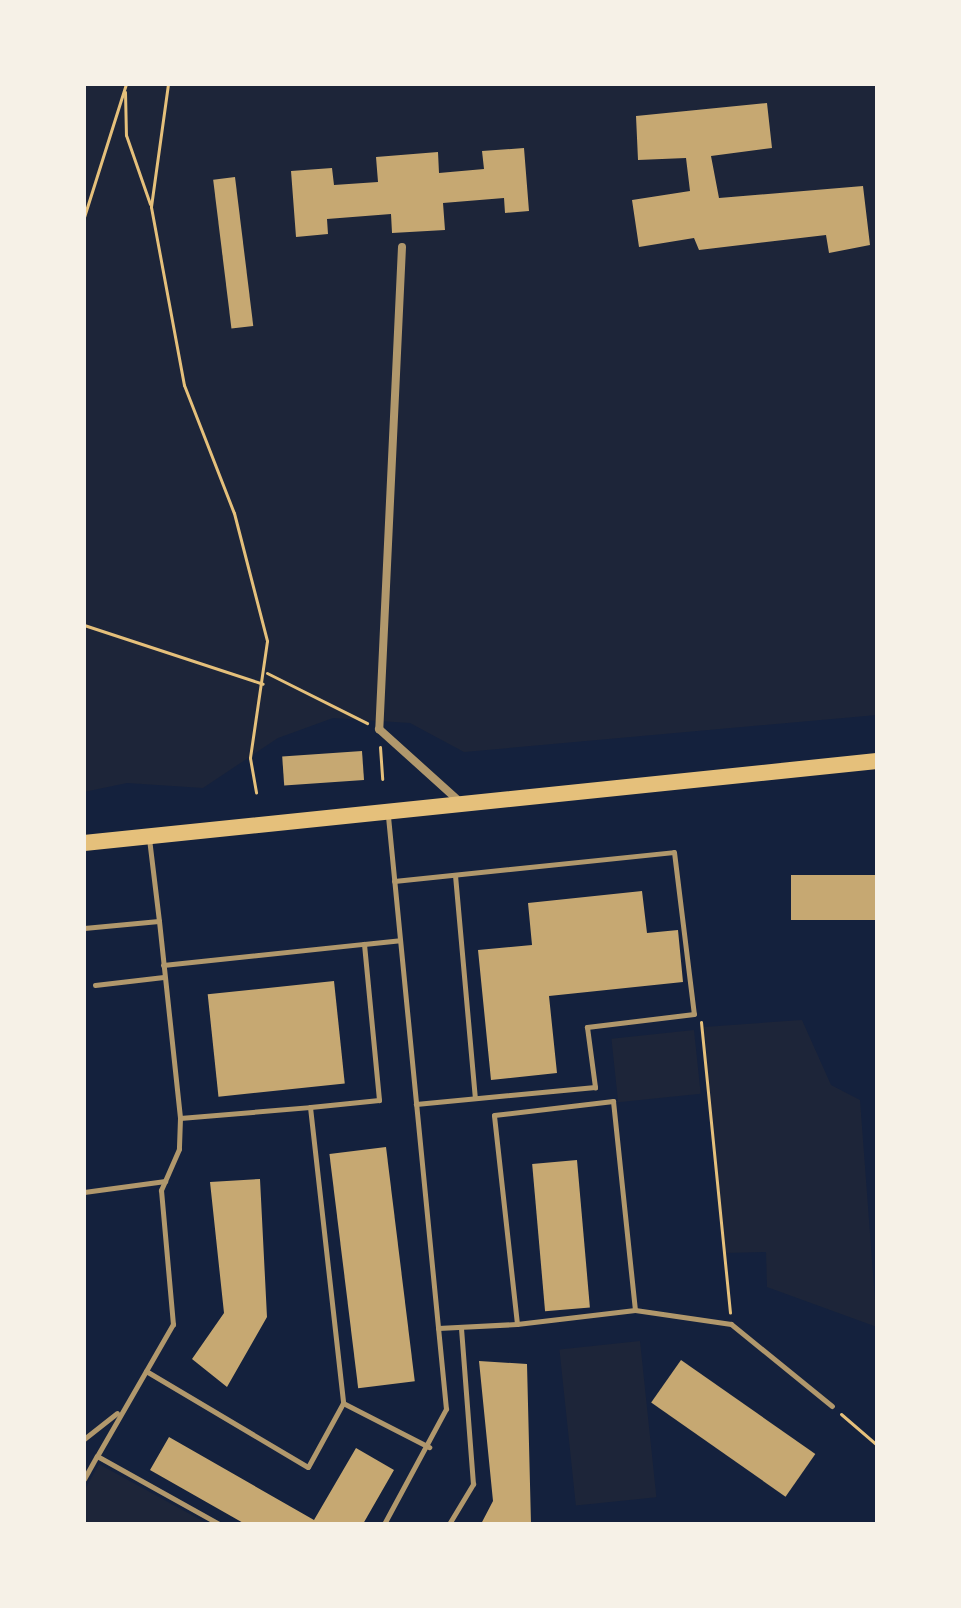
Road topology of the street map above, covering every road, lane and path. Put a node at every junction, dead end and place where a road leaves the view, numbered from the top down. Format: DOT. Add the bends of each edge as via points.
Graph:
graph roads {
  1 [pos="168,84"];
  2 [pos="125,85"];
  3 [pos="151,207"];
  4 [pos="84,217"];
  5 [pos="402,247"];
  6 [pos="84,625"];
  7 [pos="267,673"];
  8 [pos="264,685"];
  9 [pos="379,729"];
  10 [pos="877,761"];
  11 [pos="382,779"];
  12 [pos="256,792"];
  13 [pos="461,802"];
  14 [pos="387,809"];
  15 [pos="148,836"];
  16 [pos="84,843"];
  17 [pos="455,875"];
  18 [pos="394,881"];
  19 [pos="159,921"];
  20 [pos="84,928"];
  21 [pos="400,940"];
  22 [pos="364,944"];
  23 [pos="163,965"];
  24 [pos="164,977"];
  25 [pos="95,985"];
  26 [pos="699,1010"];
  27 [pos="475,1098"];
  28 [pos="416,1104"];
  29 [pos="310,1107"];
  30 [pos="180,1118"];
  31 [pos="165,1181"];
  32 [pos="84,1192"];
  33 [pos="635,1310"];
  34 [pos="517,1324"];
  35 [pos="731,1324"];
  36 [pos="461,1327"];
  37 [pos="438,1328"];
  38 [pos="146,1371"];
  39 [pos="343,1403"];
  40 [pos="832,1406"];
  41 [pos="123,1407"];
  42 [pos="84,1439"];
  43 [pos="877,1445"];
  44 [pos="429,1447"];
  45 [pos="97,1456"];
  46 [pos="84,1479"];
  47 [pos="219,1524"];
  48 [pos="384,1524"];
  49 [pos="449,1524"];
  1 -- 3 [label="path"];
  2 -- 3 [label="path" via="126,135"];
  2 -- 4 [label="path"];
  3 -- 7 [label="path" via="184,385 234,513 267,641"];
  5 -- 9 [label="street"];
  6 -- 8 [label="path"];
  7 -- 8 [label="path"];
  7 -- 9 [label="path"];
  8 -- 12 [label="path" via="250,758"];
  9 -- 11 [label="path"];
  9 -- 13 [label="street"];
  10 -- 13 [label="main road"];
  13 -- 14 [label="main road"];
  14 -- 15 [label="main road"];
  14 -- 18 [label="lane"];
  15 -- 16 [label="main road"];
  15 -- 19 [label="lane"];
  17 -- 18 [label="lane"];
  17 -- 27 [label="lane"];
  17 -- 27 [label="lane" via="674,852 694,1014 587,1027 595,1087"];
  18 -- 21 [label="lane"];
  19 -- 20 [label="lane"];
  19 -- 23 [label="lane"];
  21 -- 22 [label="lane"];
  21 -- 28 [label="lane"];
  22 -- 23 [label="lane"];
  22 -- 29 [label="lane" via="379,1100"];
  23 -- 24 [label="lane"];
  24 -- 25 [label="lane"];
  24 -- 30 [label="lane"];
  26 -- 35 [label="path"];
  27 -- 28 [label="lane"];
  28 -- 37 [label="lane"];
  29 -- 30 [label="lane"];
  29 -- 39 [label="lane"];
  30 -- 31 [label="lane" via="179,1149"];
  31 -- 32 [label="lane"];
  31 -- 38 [label="lane" via="173,1324"];
  33 -- 34 [label="lane"];
  33 -- 34 [label="lane" via="613,1101 494,1115"];
  33 -- 35 [label="lane"];
  34 -- 36 [label="lane"];
  35 -- 40 [label="lane"];
  36 -- 37 [label="lane"];
  36 -- 49 [label="lane" via="473,1484"];
  37 -- 44 [label="lane" via="446,1409"];
  38 -- 39 [label="lane" via="308,1467"];
  38 -- 41 [label="lane"];
  39 -- 44 [label="lane"];
  40 -- 43 [label="path"];
  41 -- 42 [label="lane"];
  41 -- 45 [label="lane"];
  44 -- 48 [label="lane"];
  45 -- 46 [label="lane"];
  45 -- 47 [label="lane"];
}
